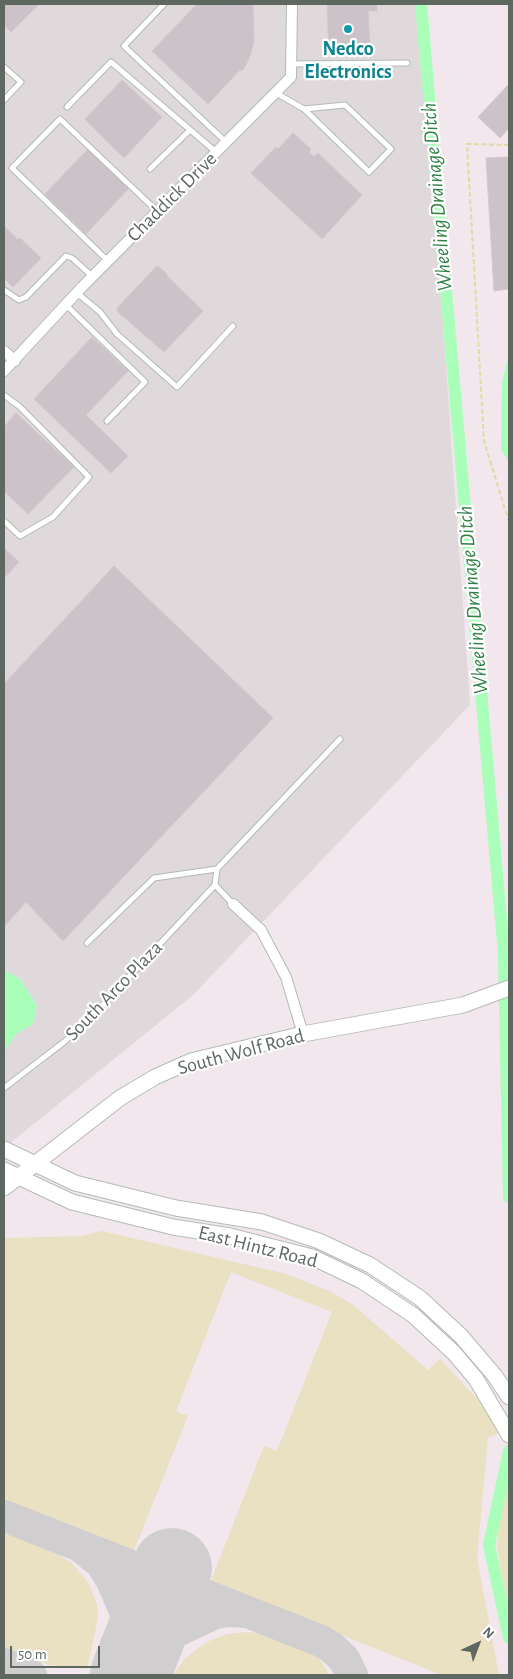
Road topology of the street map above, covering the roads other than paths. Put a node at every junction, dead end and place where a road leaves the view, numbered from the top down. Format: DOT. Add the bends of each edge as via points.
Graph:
graph roads {
  1 [pos="164,4"];
  2 [pos="292,4"];
  3 [pos="407,63"];
  4 [pos="292,64"];
  5 [pos="4,66"];
  6 [pos="276,93"];
  7 [pos="4,100"];
  8 [pos="67,107"];
  9 [pos="304,109"];
  10 [pos="190,130"];
  11 [pos="226,143"];
  12 [pos="216,153"];
  13 [pos="150,169"];
  14 [pos="157,212"];
  15 [pos="108,261"];
  16 [pos="93,276"];
  17 [pos="4,290"];
  18 [pos="77,293"];
  19 [pos="66,305"];
  20 [pos="233,326"];
  21 [pos="4,351"];
  22 [pos="15,361"];
  23 [pos="4,371"];
  24 [pos="4,395"];
  25 [pos="107,420"];
  26 [pos="4,521"];
  27 [pos="340,739"];
  28 [pos="217,869"];
  29 [pos="215,885"];
  30 [pos="233,904"];
  31 [pos="87,943"];
  32 [pos="509,988"];
  33 [pos="302,1034"];
  34 [pos="4,1088"];
  35 [pos="4,1149"];
  36 [pos="35,1164"];
  37 [pos="4,1170"];
  38 [pos="18,1177"];
  39 [pos="4,1188"];
  40 [pos="509,1397"];
  41 [pos="509,1436"];
  1 -- 11 [label="lane" via="124,46"];
  2 -- 4 [label="street, Chaddick Drive"];
  3 -- 4 [label="lane"];
  4 -- 6 [label="street, Chaddick Drive" via="292,77"];
  5 -- 7 [label="lane" via="20,82"];
  6 -- 9 [label="lane"];
  6 -- 11 [label="street, Chaddick Drive"];
  8 -- 10 [label="lane" via="111,62"];
  9 -- 9 [label="lane" via="369,172 391,149 345,104"];
  10 -- 12 [label="lane"];
  10 -- 13 [label="lane"];
  11 -- 12 [label="street, Chaddick Drive"];
  12 -- 14 [label="street, Chaddick Drive"];
  14 -- 15 [label="street, Chaddick Drive"];
  14 -- 15 [label="lane" via="60,119 12,168"];
  15 -- 16 [label="street, Chaddick Drive"];
  16 -- 17 [label="lane" via="66,256 26,297 19,300"];
  16 -- 18 [label="street, Chaddick Drive"];
  18 -- 19 [label="street, Chaddick Drive"];
  18 -- 20 [label="lane" via="177,387"];
  19 -- 22 [label="street, Chaddick Drive"];
  19 -- 25 [label="lane" via="145,382"];
  21 -- 22 [label="street"];
  22 -- 23 [label="street, Chaddick Drive"];
  24 -- 26 [label="lane" via="89,477 53,517 20,536"];
  27 -- 28 [label="lane"];
  28 -- 29 [label="lane"];
  28 -- 31 [label="lane" via="154,878"];
  29 -- 30 [label="lane"];
  29 -- 34 [label="lane, South Arco Plaza" via="79,1029"];
  30 -- 33 [label="street" via="261,930 286,976"];
  32 -- 33 [label="main road, South Wolf Road" via="463,1005"];
  33 -- 36 [label="main road, South Wolf Road" via="191,1062 155,1078 120,1098"];
  35 -- 36 [label="main road, East Hintz Road"];
  36 -- 38 [label="main road, South Wolf Road"];
  36 -- 40 [label="main road, East Hintz Road" via="75,1183 176,1208 262,1222 319,1240 370,1264 420,1298 461,1336"];
  37 -- 38 [label="main road, East Hintz Road"];
  38 -- 39 [label="main road, South Wolf Road"];
  38 -- 41 [label="main road, East Hintz Road" via="72,1202 312,1257 362,1281 413,1315 454,1353 476,1379"];
}
